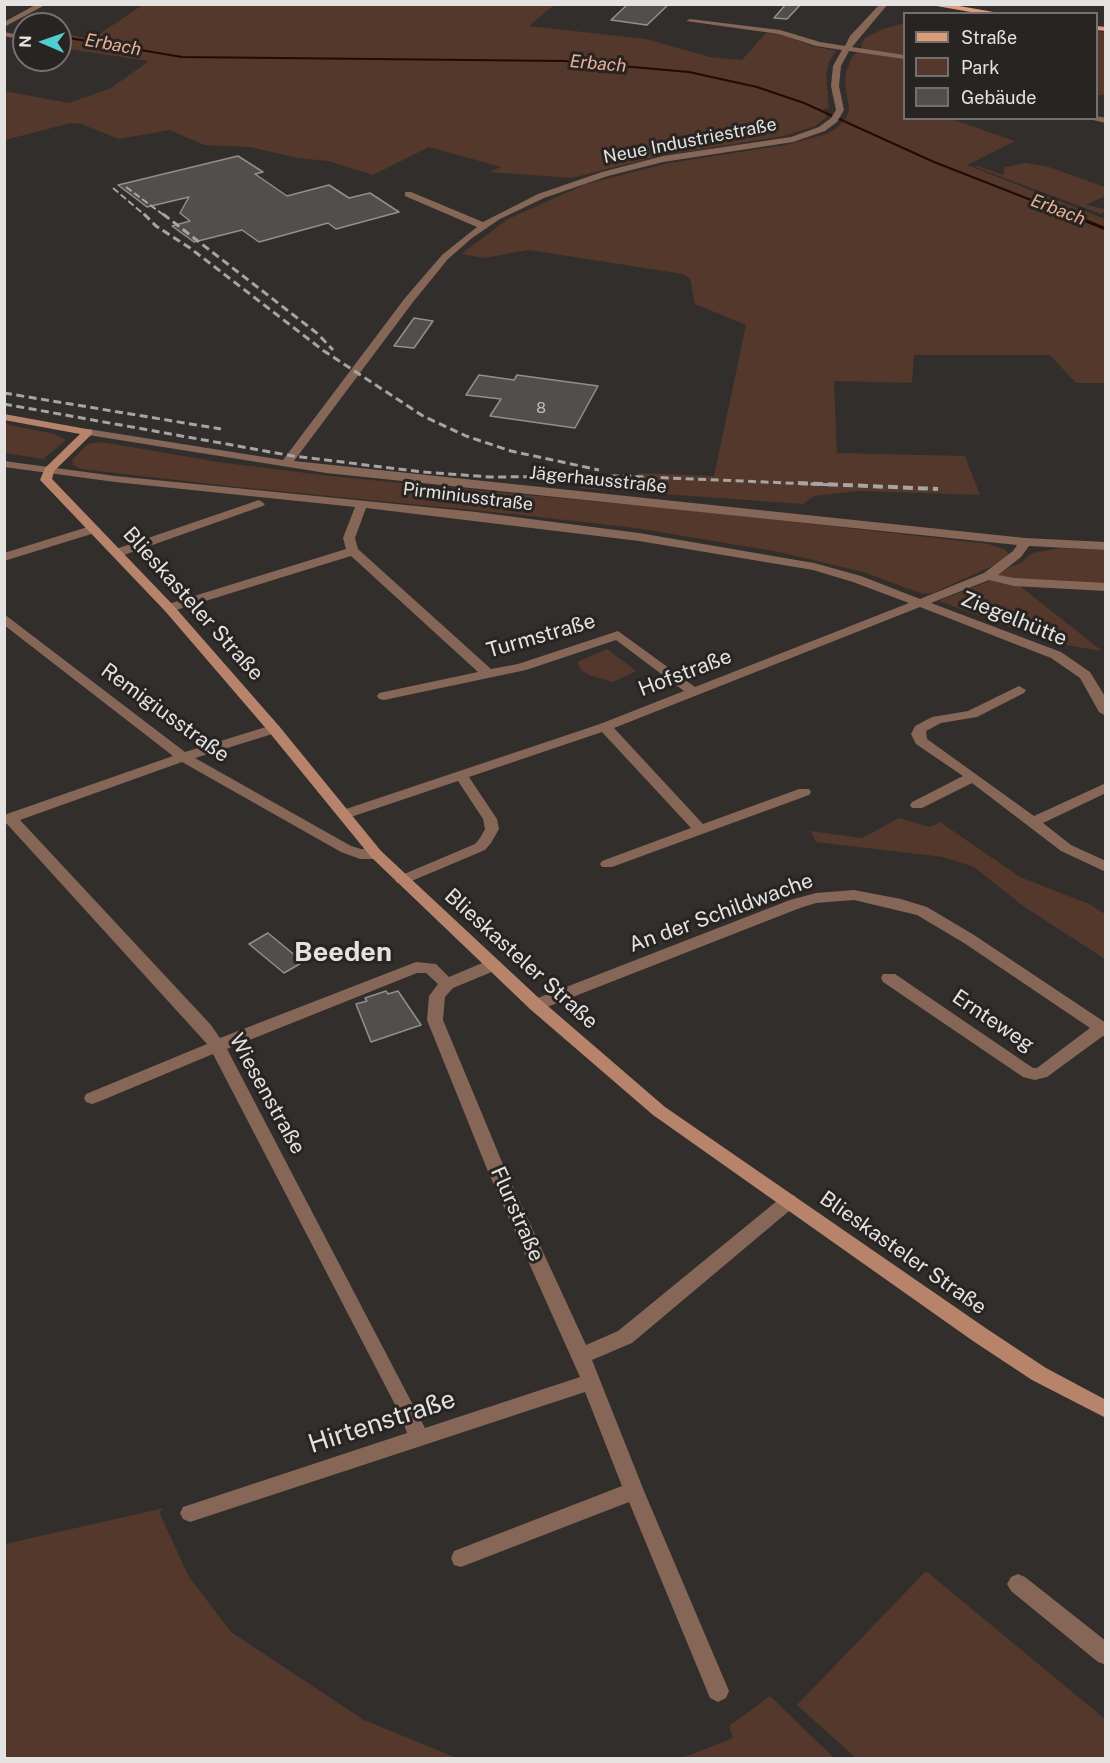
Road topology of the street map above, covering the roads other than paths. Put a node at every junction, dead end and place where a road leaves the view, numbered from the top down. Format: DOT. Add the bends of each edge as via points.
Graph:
graph roads {
  1 [pos="44,4"];
  2 [pos="885,4"];
  3 [pos="928,4"];
  4 [pos="987,12"];
  5 [pos="690,21"];
  6 [pos="4,25"];
  7 [pos="846,48"];
  8 [pos="903,57"];
  9 [pos="408,194"];
  10 [pos="483,226"];
  11 [pos="4,417"];
  12 [pos="88,432"];
  13 [pos="4,464"];
  14 [pos="285,465"];
  15 [pos="49,470"];
  16 [pos="362,503"];
  17 [pos="259,504"];
  18 [pos="94,529"];
  19 [pos="1025,542"];
  20 [pos="1106,546"];
  21 [pos="353,551"];
  22 [pos="117,553"];
  23 [pos="4,557"];
  24 [pos="988,576"];
  25 [pos="1106,586"];
  26 [pos="920,603"];
  27 [pos="169,609"];
  28 [pos="4,618"];
  29 [pos="488,674"];
  30 [pos="1019,690"];
  31 [pos="694,692"];
  32 [pos="384,696"];
  33 [pos="1106,712"];
  34 [pos="605,727"];
  35 [pos="274,729"];
  36 [pos="183,757"];
  37 [pos="462,777"];
  38 [pos="973,777"];
  39 [pos="1106,787"];
  40 [pos="804,792"];
  41 [pos="917,805"];
  42 [pos="345,814"];
  43 [pos="7,819"];
  44 [pos="1032,823"];
  45 [pos="700,829"];
  46 [pos="376,854"];
  47 [pos="608,864"];
  48 [pos="1106,867"];
  49 [pos="402,880"];
  50 [pos="493,965"];
  51 [pos="889,978"];
  52 [pos="447,984"];
  53 [pos="536,1005"];
  54 [pos="1104,1030"];
  55 [pos="217,1046"];
  56 [pos="92,1098"];
  57 [pos="789,1201"];
  58 [pos="581,1356"];
  59 [pos="591,1382"];
  60 [pos="1106,1410"];
  61 [pos="419,1438"];
  62 [pos="634,1491"];
  63 [pos="190,1513"];
  64 [pos="461,1558"];
  65 [pos="1018,1584"];
  66 [pos="1106,1655"];
  67 [pos="718,1691"];
  1 -- 6 [label="street"];
  2 -- 7 [label="street, Neue Industriestraße"];
  3 -- 4 [label="main road"];
  5 -- 7 [label="street" via="780,33"];
  7 -- 8 [label="street"];
  7 -- 10 [label="street, Neue Industriestraße" via="837,66 837,116 822,129 804,136 663,159 605,174 541,196"];
  9 -- 10 [label="street"];
  10 -- 14 [label="street, Neue Industriestraße" via="451,251 424,282"];
  11 -- 12 [label="street"];
  12 -- 14 [label="street, Jägerhausstraße"];
  12 -- 15 [label="street"];
  13 -- 15 [label="street, Pirminiusstraße"];
  14 -- 19 [label="street, Jägerhausstraße"];
  15 -- 16 [label="street, Pirminiusstraße"];
  15 -- 18 [label="street, Blieskasteler Straße" via="46,480"];
  16 -- 21 [label="street" via="349,538"];
  16 -- 26 [label="street, Pirminiusstraße" via="617,534 788,562 846,575"];
  17 -- 22 [label="street"];
  18 -- 22 [label="street, Blieskasteler Straße"];
  18 -- 23 [label="street"];
  19 -- 20 [label="street, Jägerhausstraße"];
  19 -- 24 [label="street, Hofstraße" via="1005,565"];
  21 -- 27 [label="street"];
  21 -- 29 [label="street"];
  22 -- 27 [label="street, Blieskasteler Straße"];
  24 -- 25 [label="street" via="1014,582"];
  24 -- 26 [label="street, Hofstraße"];
  26 -- 31 [label="street, Hofstraße"];
  26 -- 33 [label="street, Ziegelhütte" via="1035,645 1069,663 1085,675"];
  27 -- 35 [label="street, Blieskasteler Straße"];
  28 -- 36 [label="street, Remigiusstraße"];
  29 -- 31 [label="street, Turmstraße" via="618,635"];
  29 -- 32 [label="street, Turmstraße"];
  30 -- 38 [label="street" via="972,714 937,720 918,734 921,741"];
  31 -- 34 [label="street, Hofstraße"];
  34 -- 37 [label="street, Hofstraße"];
  34 -- 45 [label="street"];
  35 -- 36 [label="street"];
  35 -- 42 [label="street, Blieskasteler Straße"];
  36 -- 43 [label="street"];
  36 -- 46 [label="street, Remigiusstraße" via="346,849"];
  37 -- 42 [label="street, Hofstraße"];
  37 -- 49 [label="street" via="490,819 492,829 486,840 480,847"];
  38 -- 41 [label="street"];
  38 -- 44 [label="street"];
  39 -- 44 [label="street"];
  40 -- 45 [label="street"];
  42 -- 46 [label="street, Blieskasteler Straße"];
  43 -- 55 [label="street, Wiesenstraße"];
  44 -- 48 [label="street" via="1066,848"];
  45 -- 47 [label="street"];
  46 -- 49 [label="street, Blieskasteler Straße"];
  49 -- 50 [label="street, Blieskasteler Straße"];
  50 -- 52 [label="street"];
  50 -- 53 [label="street, Blieskasteler Straße"];
  51 -- 54 [label="street, Ernteweg" via="1029,1073 1041,1072"];
  52 -- 55 [label="street" via="430,968 416,967"];
  52 -- 58 [label="street, Flurstraße" via="437,996 435,1020 498,1174"];
  53 -- 54 [label="street, An der Schildwache" via="795,904 854,895 922,911"];
  53 -- 57 [label="street, Blieskasteler Straße" via="659,1111"];
  55 -- 56 [label="street"];
  55 -- 61 [label="street, Wiesenstraße" via="406,1406"];
  57 -- 58 [label="street" via="625,1337"];
  57 -- 60 [label="street, Blieskasteler Straße" via="1039,1374"];
  58 -- 59 [label="street, Flurstraße"];
  59 -- 61 [label="street, Hirtenstraße"];
  59 -- 62 [label="street, Flurstraße"];
  61 -- 63 [label="street, Hirtenstraße"];
  62 -- 64 [label="street"];
  62 -- 67 [label="street, Flurstraße"];
  65 -- 66 [label="street"];
}
